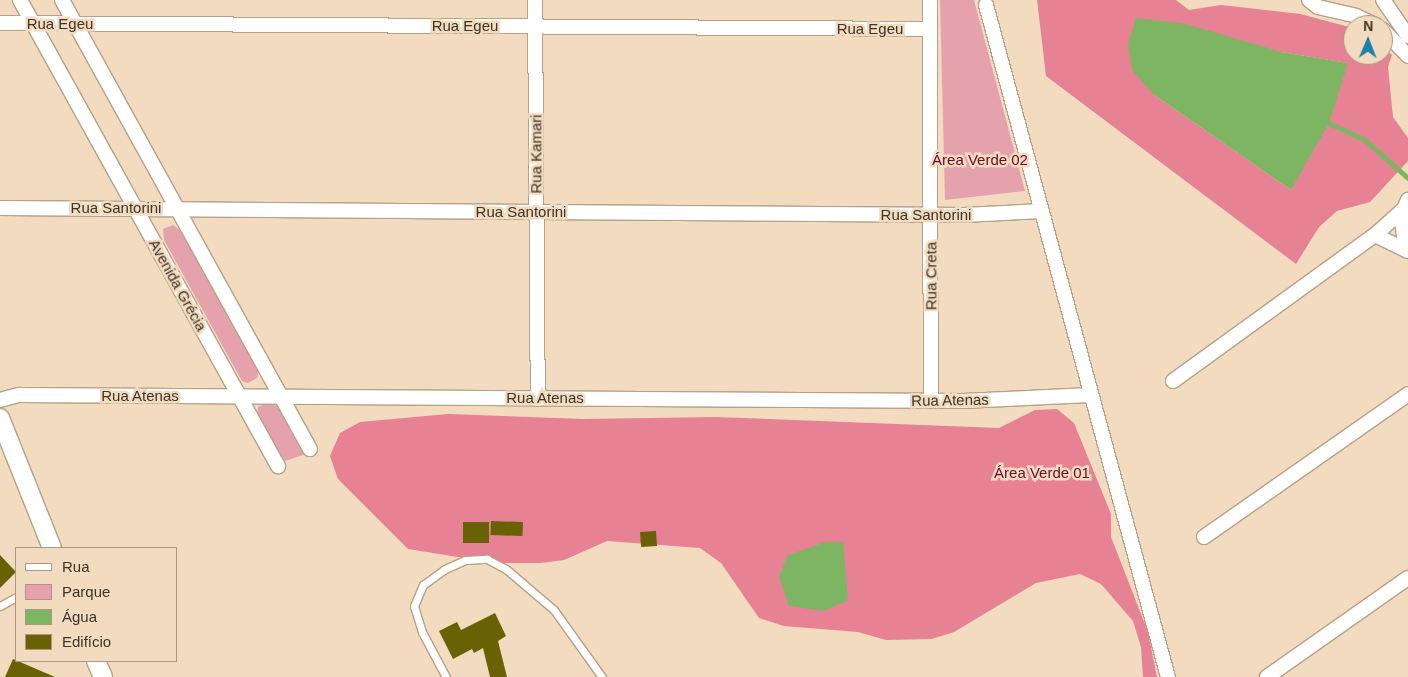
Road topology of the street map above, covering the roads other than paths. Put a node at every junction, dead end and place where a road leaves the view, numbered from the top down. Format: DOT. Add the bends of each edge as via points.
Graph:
graph roads {
  1 [pos="20,0"];
  2 [pos="62,0"];
  3 [pos="535,0"];
  4 [pos="930,0"];
  5 [pos="1309,0"];
  6 [pos="1343,0"];
  7 [pos="1383,0"];
  8 [pos="986,5"];
  9 [pos="1322,7"];
  10 [pos="1352,15"];
  11 [pos="0,23"];
  12 [pos="34,24"];
  13 [pos="75,24"];
  14 [pos="535,27"];
  15 [pos="1406,28"];
  16 [pos="930,29"];
  17 [pos="1393,40"];
  18 [pos="1408,56"];
  19 [pos="1404,206"];
  20 [pos="0,208"];
  21 [pos="136,208"];
  22 [pos="180,209"];
  23 [pos="1042,211"];
  24 [pos="536,212"];
  25 [pos="931,215"];
  26 [pos="1375,235"];
  27 [pos="1407,251"];
  28 [pos="1173,381"];
  29 [pos="1408,394"];
  30 [pos="1090,395"];
  31 [pos="239,396"];
  32 [pos="281,396"];
  33 [pos="538,398"];
  34 [pos="0,400"];
  35 [pos="931,401"];
  36 [pos="0,418"];
  37 [pos="310,449"];
  38 [pos="278,466"];
  39 [pos="1204,537"];
  40 [pos="52,547"];
  41 [pos="1408,578"];
  42 [pos="15,598"];
  43 [pos="0,606"];
  44 [pos="96,662"];
  45 [pos="103,677"];
  46 [pos="446,677"];
  47 [pos="602,677"];
  48 [pos="1168,677"];
  49 [pos="1267,677"];
  1 -- 12 [label="street, Avenida Grécia"];
  2 -- 13 [label="street"];
  3 -- 14 [label="street, Rua Kamari"];
  4 -- 16 [label="street, Rua Creta"];
  5 -- 9 [label="street"];
  6 -- 9 [label="street"];
  7 -- 15 [label="street"];
  8 -- 23 [label="street"];
  9 -- 10 [label="street"];
  11 -- 12 [label="street, Rua Egeu"];
  12 -- 13 [label="street, Rua Egeu"];
  12 -- 21 [label="street, Avenida Grécia"];
  13 -- 14 [label="street, Rua Egeu"];
  13 -- 22 [label="street"];
  14 -- 16 [label="street, Rua Egeu"];
  14 -- 24 [label="street, Rua Kamari"];
  16 -- 25 [label="street, Rua Creta"];
  17 -- 18 [label="street"];
  19 -- 26 [label="street"];
  19 -- 27 [label="street"];
  20 -- 21 [label="street, Rua Santorini"];
  21 -- 22 [label="street, Rua Santorini"];
  21 -- 31 [label="street, Avenida Grécia"];
  22 -- 24 [label="street, Rua Santorini"];
  22 -- 32 [label="street"];
  23 -- 25 [label="street, Rua Santorini"];
  23 -- 30 [label="street"];
  24 -- 25 [label="street, Rua Santorini"];
  24 -- 33 [label="street, Rua Kamari"];
  25 -- 35 [label="street, Rua Creta"];
  26 -- 27 [label="street"];
  26 -- 28 [label="street"];
  29 -- 39 [label="street"];
  30 -- 35 [label="street, Rua Atenas"];
  30 -- 48 [label="street"];
  31 -- 32 [label="street, Rua Atenas"];
  31 -- 34 [label="street, Rua Atenas" via="20,395"];
  31 -- 38 [label="street, Avenida Grécia"];
  32 -- 33 [label="street, Rua Atenas"];
  32 -- 37 [label="street"];
  33 -- 35 [label="street, Rua Atenas"];
  36 -- 40 [label="street"];
  41 -- 49 [label="street"];
  42 -- 43 [label="lane"];
  44 -- 45 [label="street"];
  46 -- 47 [label="lane" via="422,632 414,606 423,585 445,569 464,560 487,559 506,569 554,610"];
}
